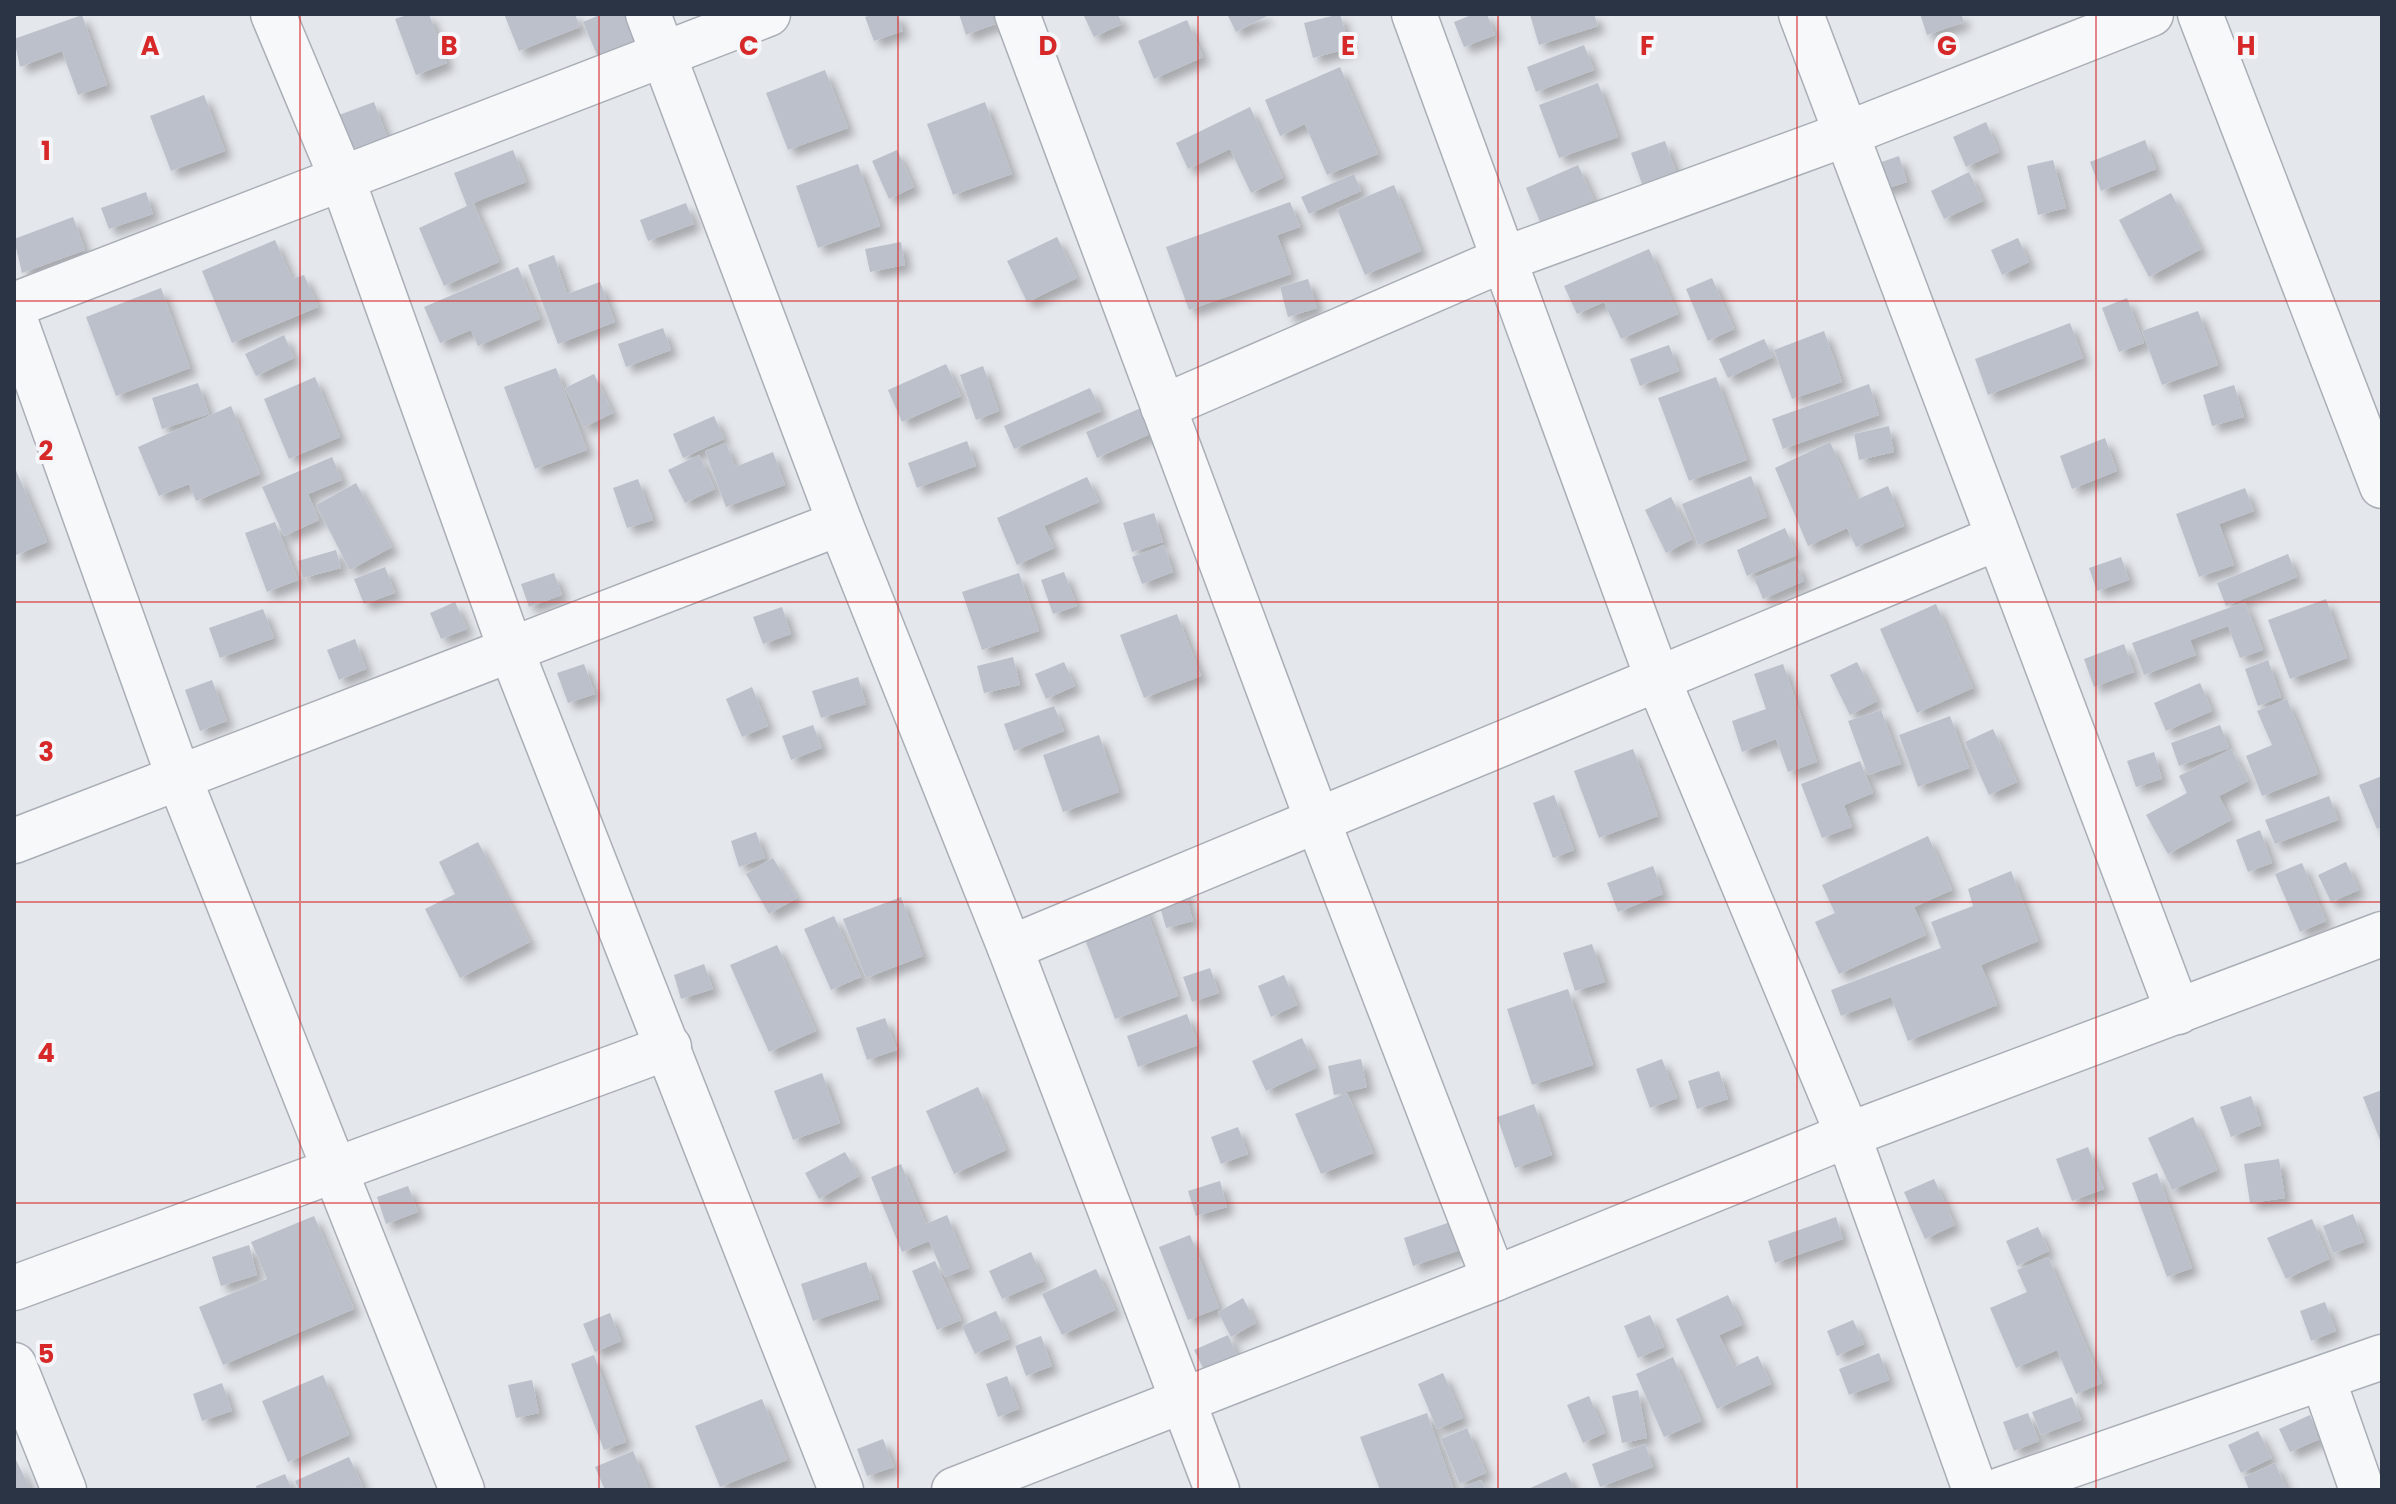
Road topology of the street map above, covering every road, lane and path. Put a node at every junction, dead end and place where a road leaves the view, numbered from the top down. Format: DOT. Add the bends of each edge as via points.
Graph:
graph roads {
  1 [pos="273,14"];
  2 [pos="648,14"];
  3 [pos="768,14"];
  4 [pos="1017,14"];
  5 [pos="1414,14"];
  6 [pos="1801,14"];
  7 [pos="2151,14"];
  8 [pos="2200,14"];
  9 [pos="665,56"];
  10 [pos="1846,134"];
  11 [pos="343,181"];
  12 [pos="1502,260"];
  13 [pos="14,305"];
  14 [pos="14,317"];
  15 [pos="1163,407"];
  16 [pos="2382,486"];
  17 [pos="840,523"];
  18 [pos="1997,538"];
  19 [pos="511,650"];
  20 [pos="1657,677"];
  21 [pos="179,778"];
  22 [pos="1317,819"];
  23 [pos="14,841"];
  24 [pos="2382,934"];
  25 [pos="1010,948"];
  26 [pos="2178,1012"];
  27 [pos="669,1047"];
  28 [pos="1848,1135"];
  29 [pos="336,1168"];
  30 [pos="1494,1279"];
  31 [pos="14,1288"];
  32 [pos="2382,1357"];
  33 [pos="14,1365"];
  34 [pos="2323,1379"];
  35 [pos="1184,1400"];
  36 [pos="64,1490"];
  37 [pos="462,1490"];
  38 [pos="841,1490"];
  39 [pos="954,1490"];
  40 [pos="1217,1490"];
  41 [pos="1975,1490"];
  42 [pos="2000,1490"];
  43 [pos="2362,1490"];
  1 -- 11 [label="street"];
  2 -- 9 [label="street"];
  3 -- 9 [label="street"];
  4 -- 15 [label="street"];
  5 -- 12 [label="street"];
  6 -- 10 [label="street"];
  7 -- 10 [label="street"];
  8 -- 16 [label="street"];
  9 -- 11 [label="street"];
  9 -- 17 [label="street"];
  10 -- 12 [label="street"];
  10 -- 18 [label="street"];
  11 -- 13 [label="street"];
  11 -- 19 [label="street"];
  12 -- 15 [label="street"];
  12 -- 20 [label="street"];
  14 -- 21 [label="street"];
  15 -- 22 [label="street"];
  17 -- 19 [label="street"];
  17 -- 25 [label="street"];
  18 -- 20 [label="street"];
  18 -- 26 [label="street"];
  19 -- 21 [label="street"];
  19 -- 27 [label="street"];
  20 -- 22 [label="street"];
  20 -- 28 [label="street"];
  21 -- 23 [label="street"];
  21 -- 29 [label="street"];
  22 -- 25 [label="street"];
  22 -- 30 [label="street"];
  24 -- 26 [label="street"];
  25 -- 35 [label="street"];
  26 -- 28 [label="street"];
  27 -- 29 [label="street"];
  27 -- 38 [label="street"];
  28 -- 30 [label="street"];
  28 -- 41 [label="street"];
  29 -- 31 [label="street"];
  29 -- 37 [label="street"];
  30 -- 35 [label="street"];
  32 -- 34 [label="street"];
  33 -- 36 [label="street"];
  34 -- 42 [label="street"];
  34 -- 43 [label="street"];
  35 -- 39 [label="street"];
  35 -- 40 [label="street"];
}
